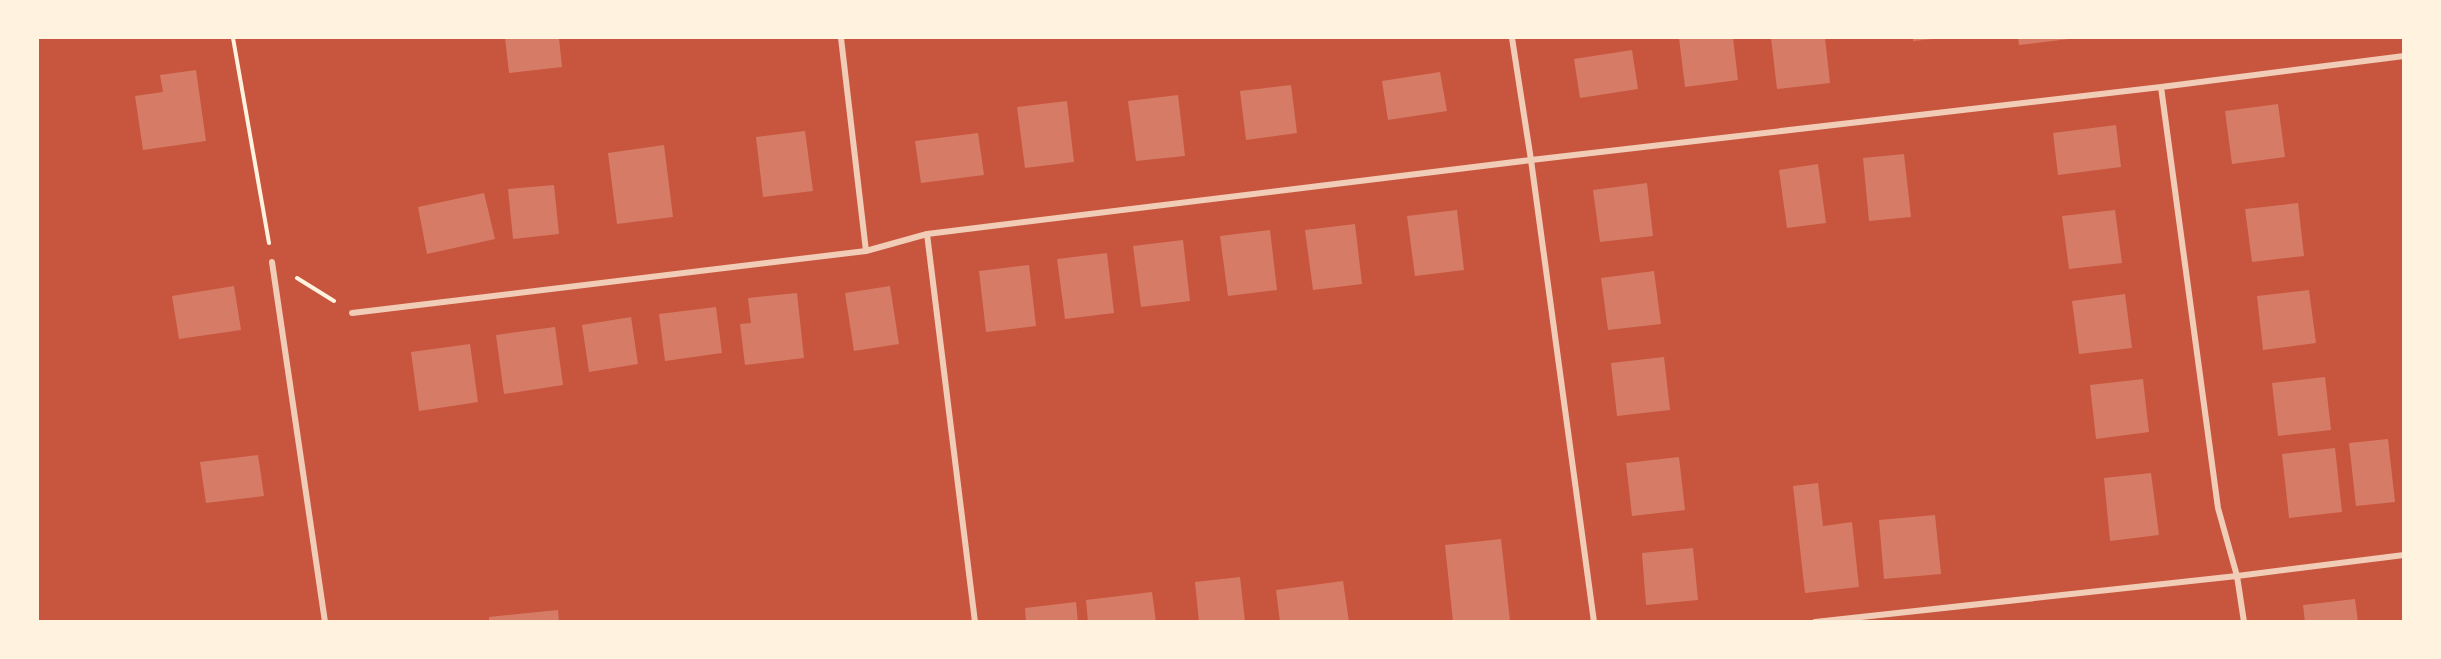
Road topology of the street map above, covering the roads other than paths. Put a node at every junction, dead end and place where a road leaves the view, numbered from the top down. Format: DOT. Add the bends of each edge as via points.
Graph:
graph roads {
  1 [pos="841,38"];
  2 [pos="1512,38"];
  3 [pos="2403,56"];
  4 [pos="2161,87"];
  5 [pos="1531,160"];
  6 [pos="927,234"];
  7 [pos="867,251"];
  8 [pos="272,262"];
  9 [pos="352,313"];
  10 [pos="2403,555"];
  11 [pos="2237,576"];
  12 [pos="325,621"];
  13 [pos="975,621"];
  14 [pos="1594,621"];
  15 [pos="1815,621"];
  16 [pos="2244,621"];
  1 -- 7 [label="street"];
  2 -- 5 [label="street"];
  3 -- 4 [label="street"];
  4 -- 5 [label="street"];
  4 -- 11 [label="street" via="2218,508"];
  5 -- 6 [label="street"];
  5 -- 14 [label="street"];
  6 -- 7 [label="street"];
  6 -- 13 [label="street"];
  7 -- 9 [label="street"];
  8 -- 12 [label="street"];
  10 -- 11 [label="street"];
  11 -- 15 [label="street"];
  11 -- 16 [label="street"];
}
